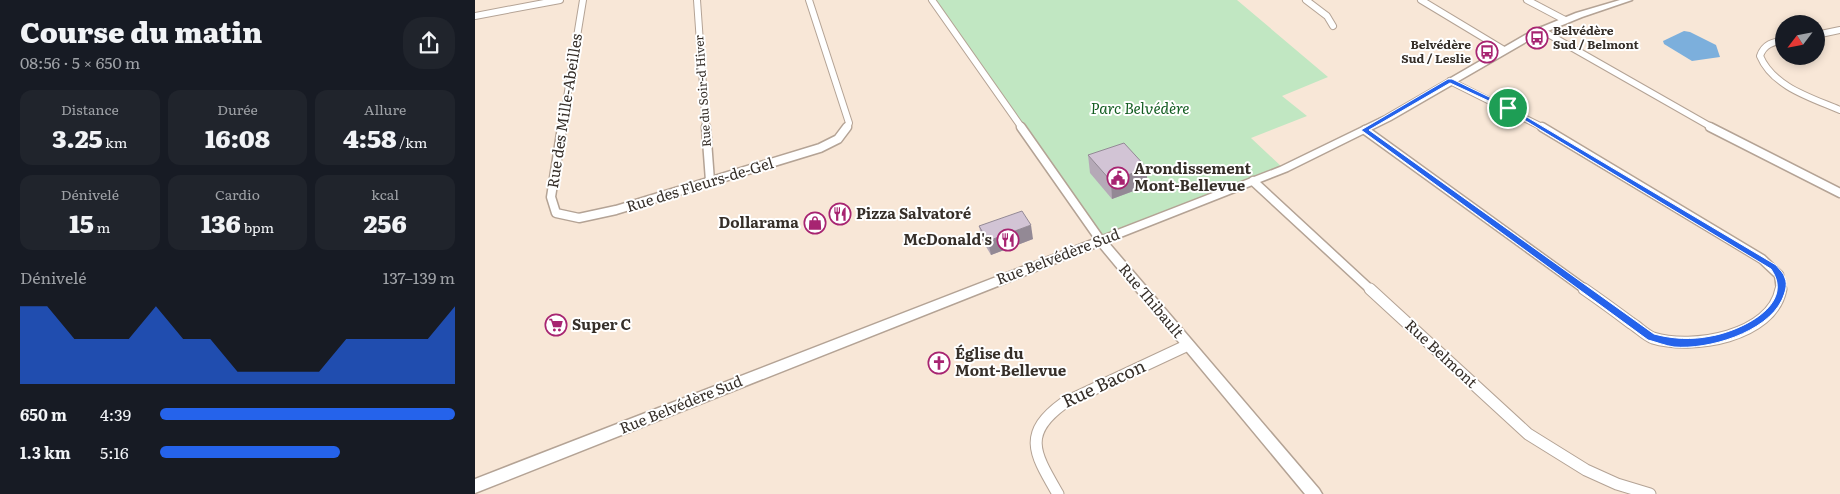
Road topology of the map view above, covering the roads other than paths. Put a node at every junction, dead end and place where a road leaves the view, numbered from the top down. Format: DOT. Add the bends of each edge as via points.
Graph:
graph roads {
  1 [pos="560,0"];
  2 [pos="583,0"];
  3 [pos="697,0"];
  4 [pos="809,0"];
  5 [pos="932,0"];
  6 [pos="1306,0"];
  7 [pos="1421,0"];
  8 [pos="1527,0"];
  9 [pos="1628,0"];
  10 [pos="475,16"];
  11 [pos="1565,20"];
  12 [pos="1333,26"];
  13 [pos="1541,30"];
  14 [pos="1840,30"];
  15 [pos="1825,33"];
  16 [pos="1775,42"];
  17 [pos="1504,50"];
  18 [pos="1450,81"];
  19 [pos="1840,110"];
  20 [pos="1365,130"];
  21 [pos="710,181"];
  22 [pos="1253,181"];
  23 [pos="1840,193"];
  24 [pos="564,216"];
  25 [pos="1101,240"];
  26 [pos="1188,345"];
  27 [pos="475,486"];
  28 [pos="1058,494"];
  29 [pos="1314,494"];
  30 [pos="1650,494"];
  1 -- 10 [label="street"];
  2 -- 24 [label="street, Rue des Mille-Abeilles" via="551,198 556,213"];
  3 -- 21 [label="street, Rue du Soir-d'Hiver"];
  4 -- 21 [label="street, Rue des Fleurs-de-Gel" via="849,123 844,134 807,152"];
  5 -- 25 [label="street, Rue Thibault"];
  6 -- 12 [label="street" via="1327,16"];
  7 -- 17 [label="street"];
  8 -- 11 [label="street"];
  9 -- 11 [label="street, Rue Belvédère Sud"];
  11 -- 13 [label="street, Rue Belvédère Sud"];
  13 -- 17 [label="street, Rue Belvédère Sud"];
  13 -- 23 [label="street" via="1714,129"];
  14 -- 15 [label="street"];
  16 -- 19 [label="street" via="1762,49 1763,66 1791,87"];
  17 -- 18 [label="street, Rue Belvédère Sud"];
  18 -- 20 [label="street, Rue Belvédère Sud"];
  18 -- 20 [label="street" via="1528,119 1762,259 1781,278 1781,293 1773,308 1746,329 1712,340 1674,343 1651,337"];
  20 -- 22 [label="street, Rue Belvédère Sud"];
  21 -- 24 [label="street, Rue des Fleurs-de-Gel" via="616,210 579,218"];
  22 -- 25 [label="street, Rue Belvédère Sud"];
  22 -- 30 [label="street, Rue Belmont" via="1528,434 1592,474"];
  25 -- 26 [label="street, Rue Thibault"];
  25 -- 27 [label="street, Rue Belvédère Sud"];
  26 -- 28 [label="street, Rue Bacon" via="1051,411 1040,424 1035,438 1036,452"];
  26 -- 29 [label="street, Rue Thibault"];
}
